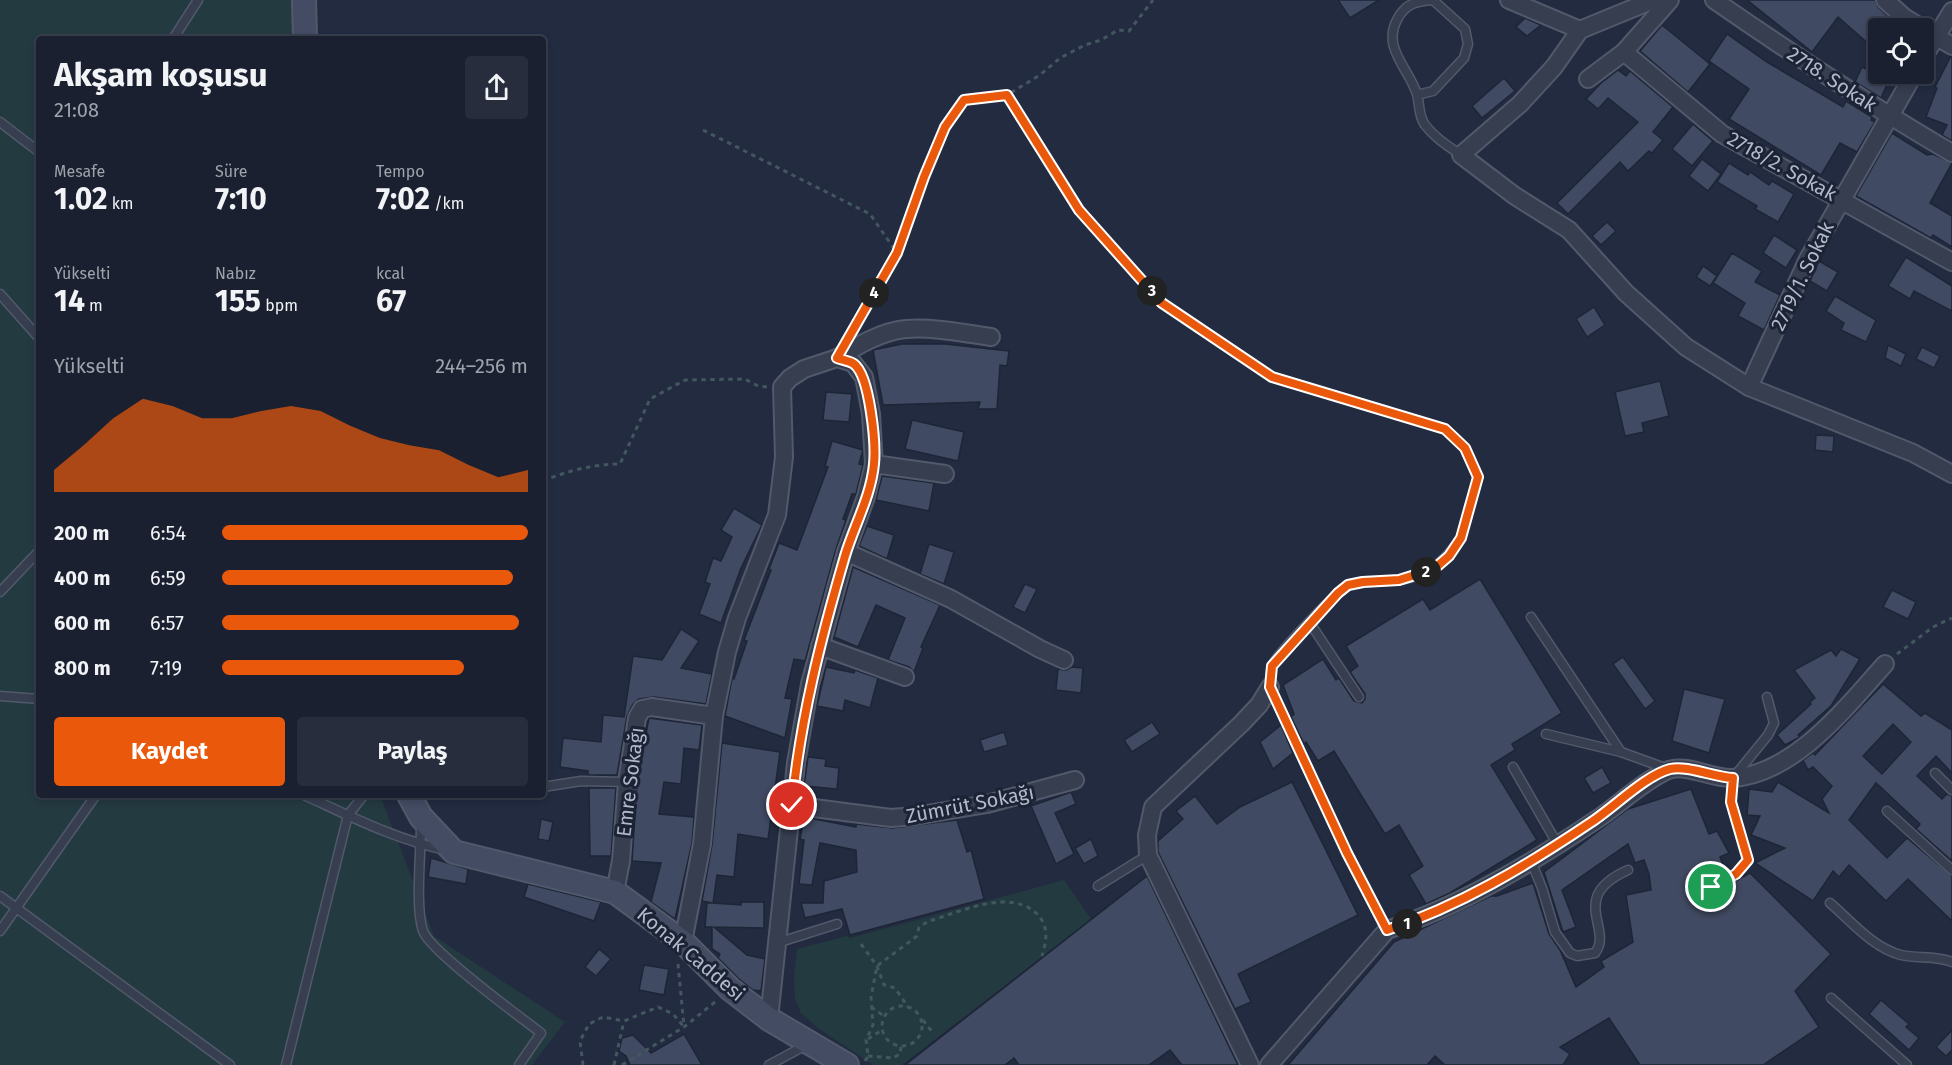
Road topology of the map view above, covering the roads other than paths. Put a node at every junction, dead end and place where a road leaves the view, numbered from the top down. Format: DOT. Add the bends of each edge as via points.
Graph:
graph roads {
  1 [pos="198,0"];
  2 [pos="304,0"];
  3 [pos="1509,0"];
  4 [pos="1653,0"];
  5 [pos="1670,0"];
  6 [pos="1714,0"];
  7 [pos="1885,0"];
  8 [pos="1952,10"];
  9 [pos="1906,18"];
  10 [pos="1934,25"];
  11 [pos="1580,30"];
  12 [pos="1934,35"];
  13 [pos="175,36"];
  14 [pos="304,36"];
  15 [pos="1952,46"];
  16 [pos="1624,52"];
  17 [pos="1588,79"];
  18 [pos="1908,84"];
  19 [pos="1418,95"];
  20 [pos="1888,116"];
  21 [pos="0,122"];
  22 [pos="36,150"];
  23 [pos="1952,153"];
  24 [pos="1461,155"];
  25 [pos="1841,199"];
  26 [pos="1952,262"];
  27 [pos="0,294"];
  28 [pos="36,335"];
  29 [pos="991,337"];
  30 [pos="837,358"];
  31 [pos="1749,387"];
  32 [pos="874,464"];
  33 [pos="945,474"];
  34 [pos="1952,474"];
  35 [pos="1461,538"];
  36 [pos="846,552"];
  37 [pos="36,553"];
  38 [pos="0,592"];
  39 [pos="1530,617"];
  40 [pos="1310,623"];
  41 [pos="820,646"];
  42 [pos="1064,660"];
  43 [pos="1885,664"];
  44 [pos="906,677"];
  45 [pos="1270,687"];
  46 [pos="0,696"];
  47 [pos="1767,697"];
  48 [pos="1359,698"];
  49 [pos="36,699"];
  50 [pos="714,716"];
  51 [pos="1546,734"];
  52 [pos="1621,752"];
  53 [pos="1513,767"];
  54 [pos="1669,769"];
  55 [pos="1935,773"];
  56 [pos="1733,778"];
  57 [pos="1075,780"];
  58 [pos="627,782"];
  59 [pos="546,786"];
  60 [pos="1952,790"];
  61 [pos="94,798"];
  62 [pos="311,798"];
  63 [pos="362,798"];
  64 [pos="410,798"];
  65 [pos="792,805"];
  66 [pos="1887,811"];
  67 [pos="348,815"];
  68 [pos="420,818"];
  69 [pos="421,845"];
  70 [pos="1558,845"];
  71 [pos="454,852"];
  72 [pos="1148,855"];
  73 [pos="1531,861"];
  74 [pos="1628,870"];
  75 [pos="1952,870"];
  76 [pos="1098,886"];
  77 [pos="1711,887"];
  78 [pos="615,892"];
  79 [pos="0,896"];
  80 [pos="1830,903"];
  81 [pos="17,907"];
  82 [pos="837,924"];
  83 [pos="1387,930"];
  84 [pos="0,932"];
  85 [pos="683,942"];
  86 [pos="777,942"];
  87 [pos="1952,962"];
  88 [pos="1831,998"];
  89 [pos="769,1019"];
  90 [pos="809,1044"];
  91 [pos="1274,1063"];
  92 [pos="230,1065"];
  93 [pos="286,1065"];
  94 [pos="519,1065"];
  95 [pos="769,1065"];
  96 [pos="847,1065"];
  97 [pos="1250,1065"];
  98 [pos="1907,1065"];
  1 -- 13 [label="lane"];
  2 -- 14 [label="street"];
  3 -- 11 [label="street"];
  4 -- 11 [label="street"];
  5 -- 16 [label="street"];
  6 -- 20 [label="street, 2718. Sokak"];
  7 -- 9 [label="street"];
  8 -- 10 [label="street"];
  11 -- 24 [label="street" via="1554,67 1520,104"];
  12 -- 15 [label="street"];
  16 -- 17 [label="street"];
  16 -- 25 [label="street, 2718/2. Sokak" via="1722,134"];
  18 -- 20 [label="street, 2719/1. Sokak"];
  19 -- 19 [label="lane" via="1391,43 1392,27 1400,13 1415,1 1433,0 1465,29 1467,44 1464,58 1446,78 1433,91"];
  19 -- 24 [label="lane" via="1424,124"];
  20 -- 23 [label="street, 2718. Sokak"];
  20 -- 25 [label="street, 2719/1. Sokak"];
  21 -- 22 [label="lane"];
  24 -- 31 [label="street" via="1569,230 1626,293 1686,347"];
  25 -- 26 [label="street, 2718/2. Sokak"];
  25 -- 31 [label="street, 2719/1. Sokak" via="1808,259"];
  27 -- 28 [label="lane"];
  29 -- 30 [label="street" via="905,329 863,343"];
  30 -- 32 [label="street" via="853,363 864,377"];
  30 -- 50 [label="street" via="804,369 782,387 784,457 777,515 737,618"];
  31 -- 34 [label="street" via="1913,453"];
  32 -- 33 [label="street"];
  32 -- 36 [label="street"];
  35 -- 40 [label="lane" via="1434,569 1399,580 1348,585"];
  36 -- 41 [label="street"];
  36 -- 42 [label="street" via="951,599"];
  37 -- 38 [label="lane"];
  39 -- 52 [label="lane"];
  40 -- 45 [label="lane" via="1272,666"];
  40 -- 48 [label="lane"];
  41 -- 44 [label="street"];
  41 -- 65 [label="street" via="796,763"];
  43 -- 56 [label="street" via="1809,744 1774,765"];
  45 -- 72 [label="street" via="1241,724 1153,807 1146,835"];
  45 -- 83 [label="lane"];
  46 -- 49 [label="lane"];
  47 -- 56 [label="lane" via="1774,723"];
  50 -- 58 [label="street, Emre Sokağı" via="642,709 637,718"];
  50 -- 85 [label="street" via="702,844"];
  51 -- 52 [label="lane"];
  52 -- 54 [label="lane"];
  53 -- 70 [label="lane"];
  54 -- 56 [label="street"];
  54 -- 70 [label="street"];
  55 -- 60 [label="lane"];
  56 -- 77 [label="lane" via="1731,802 1748,860 1736,874"];
  57 -- 65 [label="street, Zümrüt Sokağı" via="987,804 915,816 891,818"];
  58 -- 59 [label="lane" via="581,780"];
  58 -- 78 [label="street, Emre Sokağı"];
  61 -- 81 [label="lane"];
  62 -- 67 [label="lane"];
  63 -- 67 [label="lane"];
  64 -- 68 [label="street"];
  65 -- 86 [label="street"];
  66 -- 75 [label="lane"];
  67 -- 69 [label="lane"];
  67 -- 93 [label="lane"];
  68 -- 69 [label="lane"];
  68 -- 71 [label="street"];
  69 -- 71 [label="lane"];
  69 -- 94 [label="lane" via="423,933 452,962 541,1033"];
  70 -- 73 [label="street"];
  71 -- 78 [label="street, Konak Caddesi"];
  72 -- 76 [label="lane"];
  72 -- 97 [label="street"];
  73 -- 74 [label="lane" via="1555,932 1570,953 1577,956 1596,952 1601,946 1594,908 1603,887"];
  73 -- 83 [label="street" via="1498,881"];
  78 -- 85 [label="street, Konak Caddesi"];
  79 -- 81 [label="lane"];
  80 -- 87 [label="lane" via="1861,931 1899,955"];
  81 -- 84 [label="lane"];
  81 -- 92 [label="lane"];
  82 -- 86 [label="lane"];
  83 -- 91 [label="street"];
  85 -- 89 [label="street, Konak Caddesi"];
  86 -- 89 [label="street"];
  88 -- 98 [label="lane"];
  89 -- 90 [label="street, Konak Caddesi"];
  90 -- 95 [label="lane"];
  90 -- 96 [label="street, Konak Caddesi"];
}
